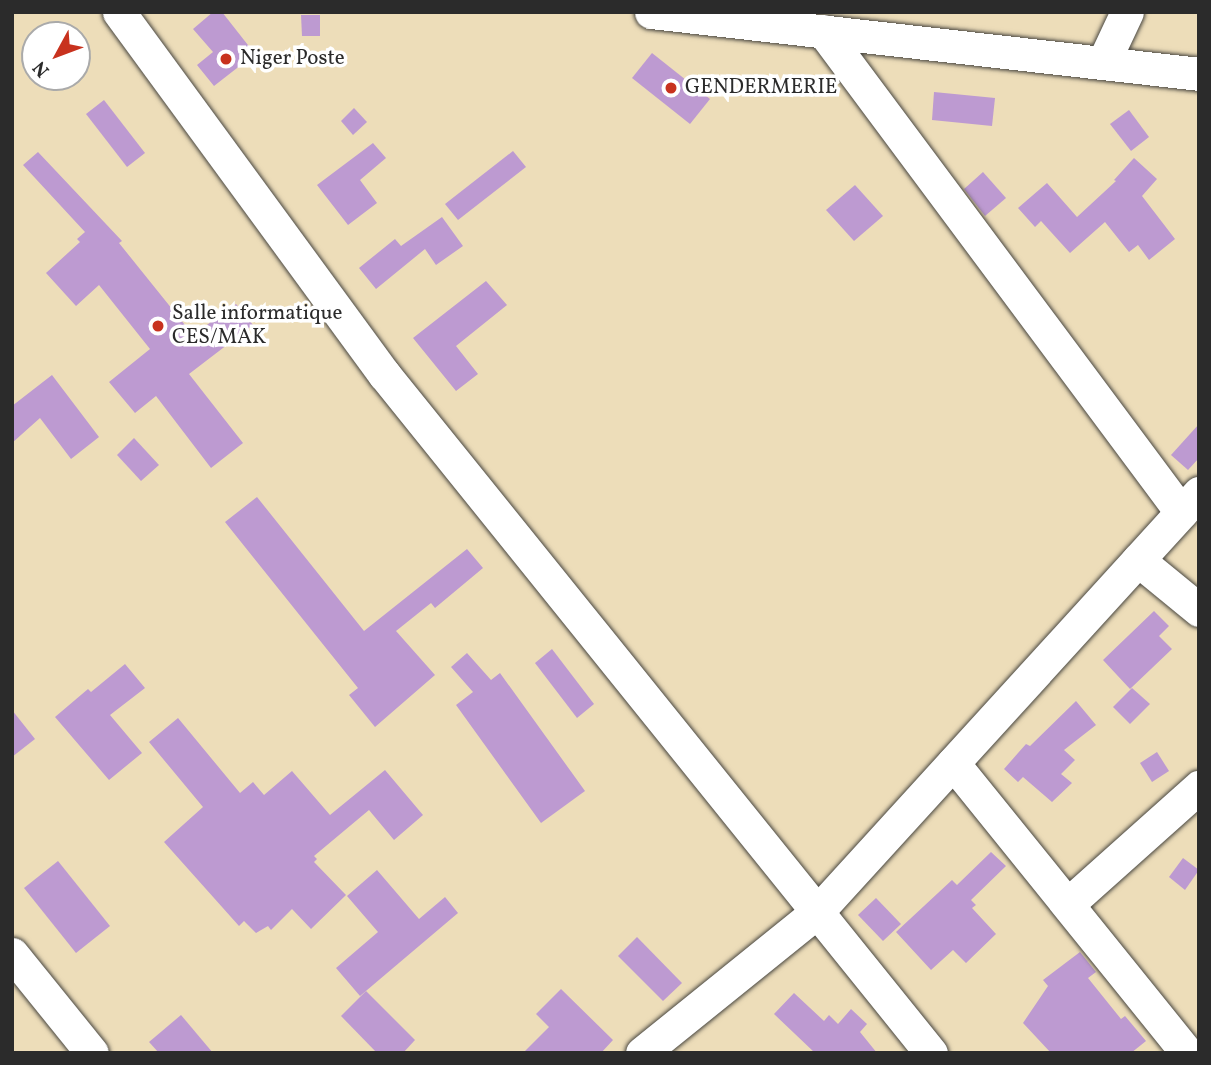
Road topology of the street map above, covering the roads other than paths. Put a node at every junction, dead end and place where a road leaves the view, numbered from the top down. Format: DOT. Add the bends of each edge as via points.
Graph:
graph roads {
  1 [pos="119,12"];
  2 [pos="651,12"];
  3 [pos="1128,12"];
  4 [pos="823,31"];
  5 [pos="1103,63"];
  6 [pos="1199,74"];
  7 [pos="1190,503"];
  8 [pos="1138,560"];
  9 [pos="1199,610"];
  10 [pos="953,763"];
  11 [pos="1199,787"];
  12 [pos="1068,904"];
  13 [pos="818,911"];
  14 [pos="12,954"];
  15 [pos="92,1053"];
  16 [pos="642,1053"];
  17 [pos="931,1053"];
  18 [pos="1187,1053"];
  1 -- 13 [label="street" via="384,374"];
  2 -- 4 [label="street"];
  3 -- 5 [label="street"];
  4 -- 5 [label="street"];
  4 -- 7 [label="street"];
  5 -- 6 [label="street"];
  7 -- 8 [label="street"];
  8 -- 9 [label="street"];
  8 -- 10 [label="street"];
  10 -- 12 [label="street"];
  10 -- 13 [label="street"];
  11 -- 12 [label="street"];
  12 -- 18 [label="street"];
  13 -- 16 [label="street"];
  13 -- 17 [label="street"];
  14 -- 15 [label="street"];
}
